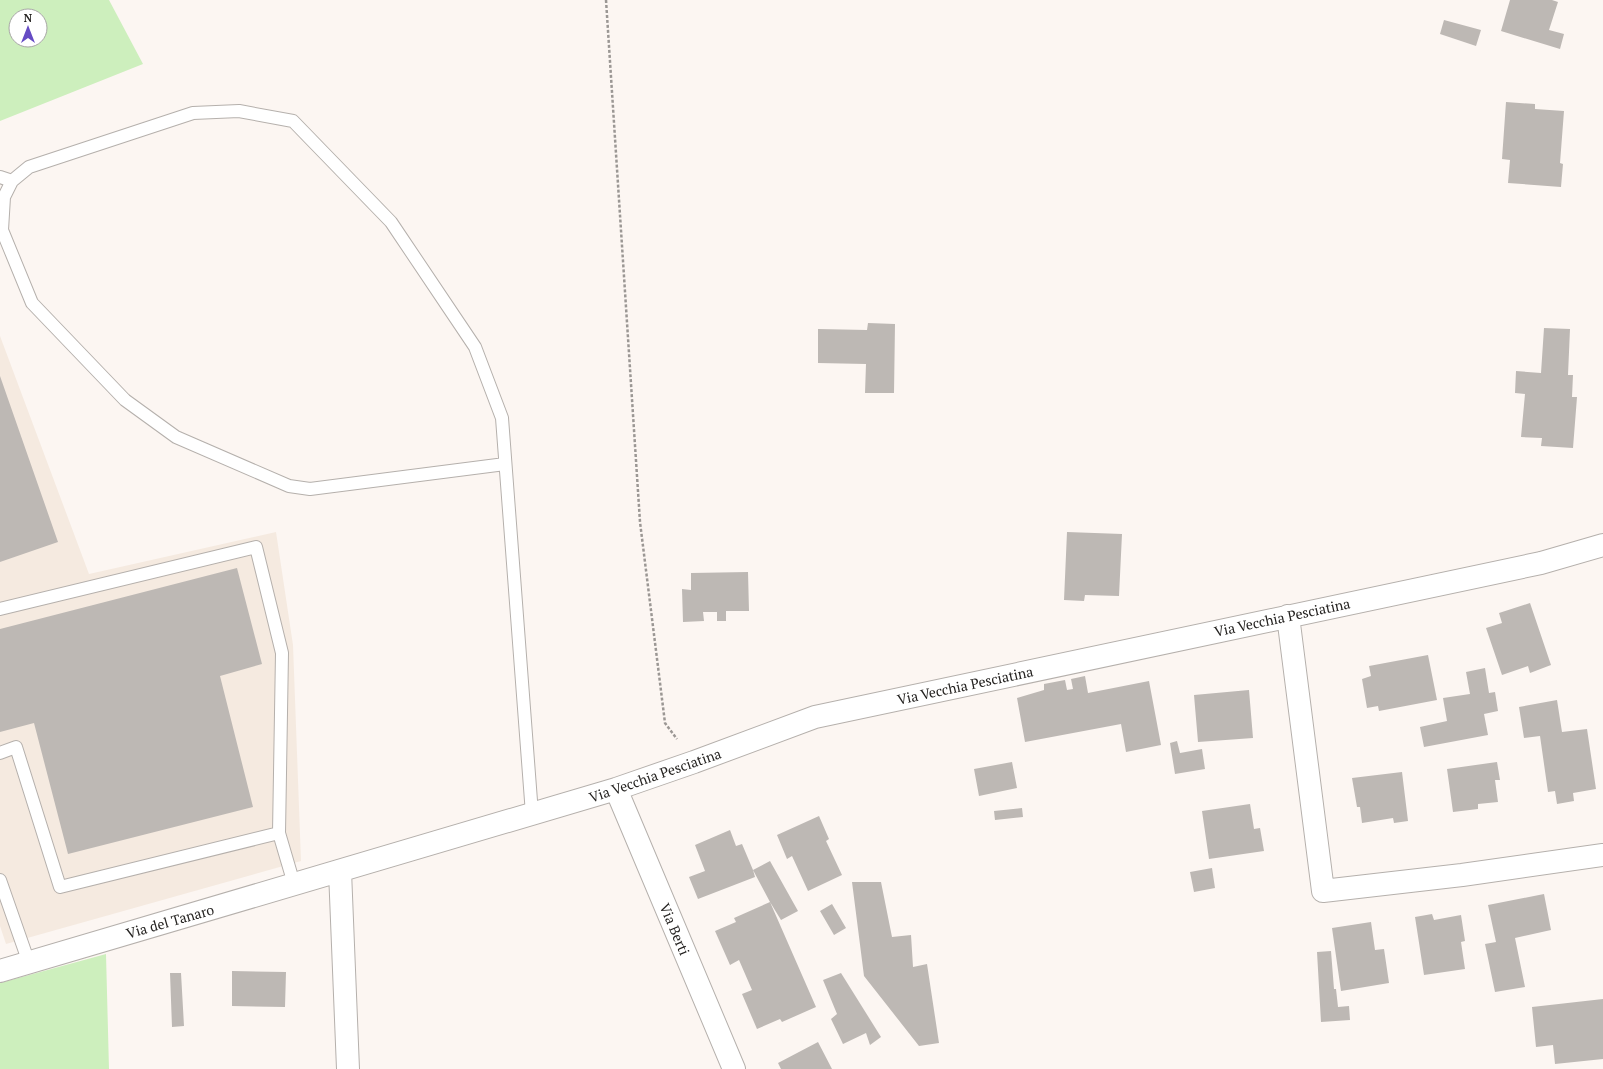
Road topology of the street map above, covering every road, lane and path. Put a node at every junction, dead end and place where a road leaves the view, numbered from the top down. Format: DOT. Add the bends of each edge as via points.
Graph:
graph roads {
  1 [pos="606,0"];
  2 [pos="0,177"];
  3 [pos="12,181"];
  4 [pos="505,464"];
  5 [pos="1603,544"];
  6 [pos="0,609"];
  7 [pos="1288,616"];
  8 [pos="0,753"];
  9 [pos="694,762"];
  10 [pos="616,789"];
  11 [pos="532,814"];
  12 [pos="279,833"];
  13 [pos="1603,855"];
  14 [pos="340,871"];
  15 [pos="0,880"];
  16 [pos="294,884"];
  17 [pos="29,962"];
  18 [pos="0,971"];
  19 [pos="348,1069"];
  20 [pos="734,1069"];
  1 -- 9 [label="path" via="641,530 665,723"];
  2 -- 3 [label="lane"];
  3 -- 4 [label="lane" via="4,197 2,230 32,303 125,400 176,437 289,486 310,489"];
  3 -- 4 [label="lane" via="29,167 193,113 239,111 293,121 391,222 476,347 502,418"];
  4 -- 11 [label="lane"];
  5 -- 7 [label="street, Via Vecchia Pesciatina" via="1541,563"];
  6 -- 12 [label="lane" via="256,548 282,653"];
  7 -- 9 [label="street, Via Vecchia Pesciatina" via="815,717"];
  7 -- 13 [label="street" via="1322,891"];
  8 -- 12 [label="lane" via="16,747 60,888"];
  9 -- 10 [label="street, Via Vecchia Pesciatina"];
  10 -- 11 [label="street, Via Vecchia Pesciatina"];
  10 -- 20 [label="street, Via Berti"];
  11 -- 14 [label="street, Via Vecchia Pesciatina"];
  12 -- 16 [label="lane"];
  14 -- 16 [label="street, Via del Tanaro"];
  14 -- 19 [label="street"];
  15 -- 17 [label="lane"];
  16 -- 17 [label="street, Via del Tanaro"];
  17 -- 18 [label="street, Via del Tanaro"];
}
